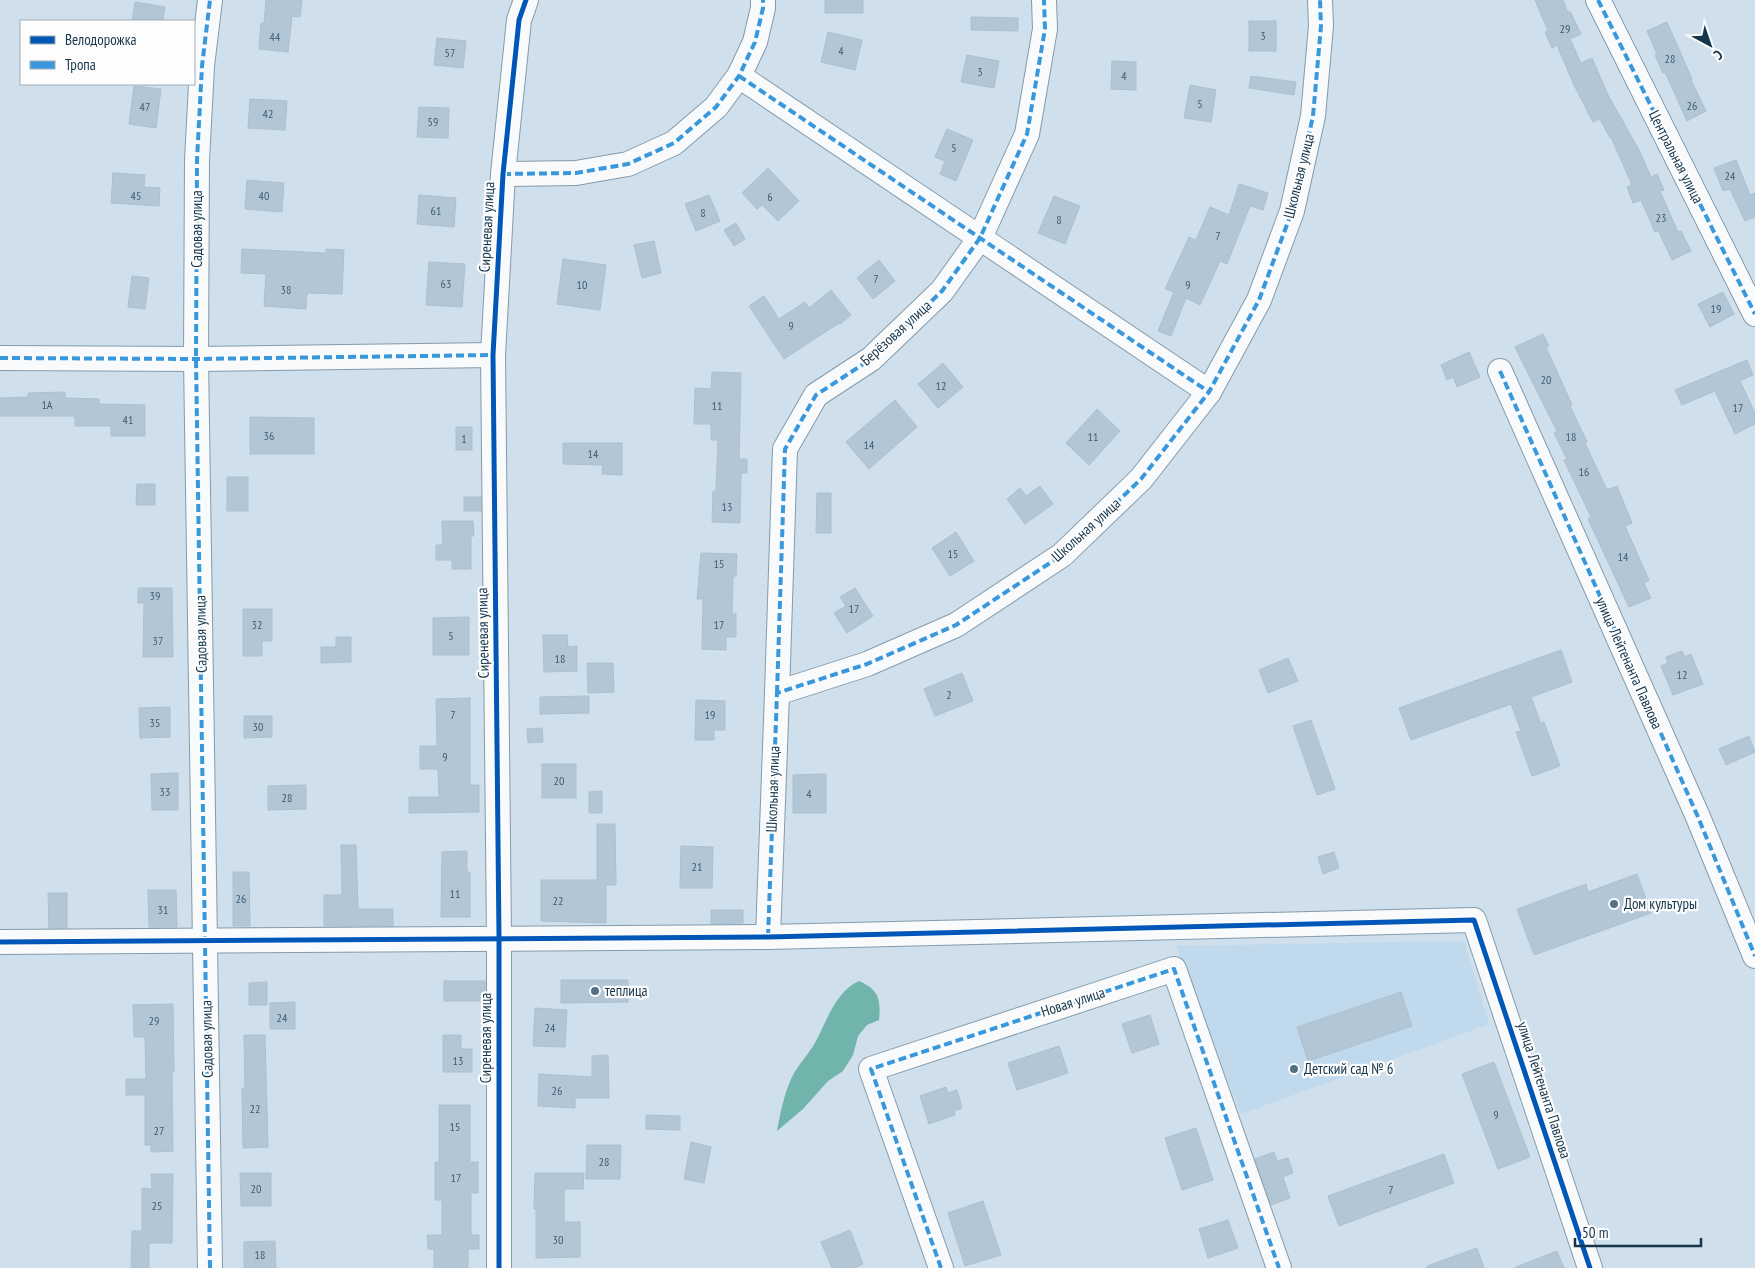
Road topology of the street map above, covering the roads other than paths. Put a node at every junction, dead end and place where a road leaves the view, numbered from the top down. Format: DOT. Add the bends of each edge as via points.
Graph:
graph roads {
  1 [pos="210,0"];
  2 [pos="526,0"];
  3 [pos="764,0"];
  4 [pos="1044,0"];
  5 [pos="1320,0"];
  6 [pos="1598,0"];
  7 [pos="739,76"];
  8 [pos="503,174"];
  9 [pos="980,238"];
  10 [pos="1755,314"];
  11 [pos="493,355"];
  12 [pos="0,358"];
  13 [pos="196,359"];
  14 [pos="1500,371"];
  15 [pos="1209,392"];
  16 [pos="776,693"];
  17 [pos="768,937"];
  18 [pos="499,938"];
  19 [pos="206,940"];
  20 [pos="0,942"];
  21 [pos="1755,956"];
  22 [pos="210,1268"];
  23 [pos="499,1268"];
  24 [pos="941,1268"];
  25 [pos="1279,1268"];
  26 [pos="1590,1268"];
  1 -- 13 [label="street, Садовая улица" via="202,66 197,160"];
  2 -- 8 [label="street, Сиреневая улица" via="519,20"];
  3 -- 7 [label="street, Сиреневая улица" via="754,42"];
  4 -- 9 [label="street, Берёзовая улица" via="1045,29 1027,134"];
  5 -- 15 [label="street, Школьная улица" via="1313,116 1292,212 1259,300"];
  6 -- 10 [label="street, Центральная улица"];
  7 -- 8 [label="street, Сиреневая улица" via="716,108 674,143 628,164 576,173"];
  7 -- 9 [label="street"];
  8 -- 11 [label="street, Сиреневая улица"];
  9 -- 15 [label="street"];
  9 -- 16 [label="street, Берёзовая улица" via="942,291 871,359 816,394 786,449"];
  11 -- 13 [label="street"];
  11 -- 18 [label="street, Сиреневая улица"];
  12 -- 13 [label="street"];
  13 -- 19 [label="street, Садовая улица"];
  14 -- 21 [label="street, улица Лейтенанта Павлова" via="1698,817"];
  15 -- 16 [label="street, Школьная улица" via="1141,480 1062,555 956,626 867,664"];
  16 -- 17 [label="street, Школьная улица"];
  17 -- 18 [label="street"];
  17 -- 26 [label="street, улица Лейтенанта Павлова" via="1474,920"];
  18 -- 19 [label="street"];
  18 -- 23 [label="street, Сиреневая улица"];
  19 -- 20 [label="street"];
  19 -- 22 [label="street, Садовая улица"];
  24 -- 25 [label="street, Новая улица" via="872,1069 1174,969"];
}
